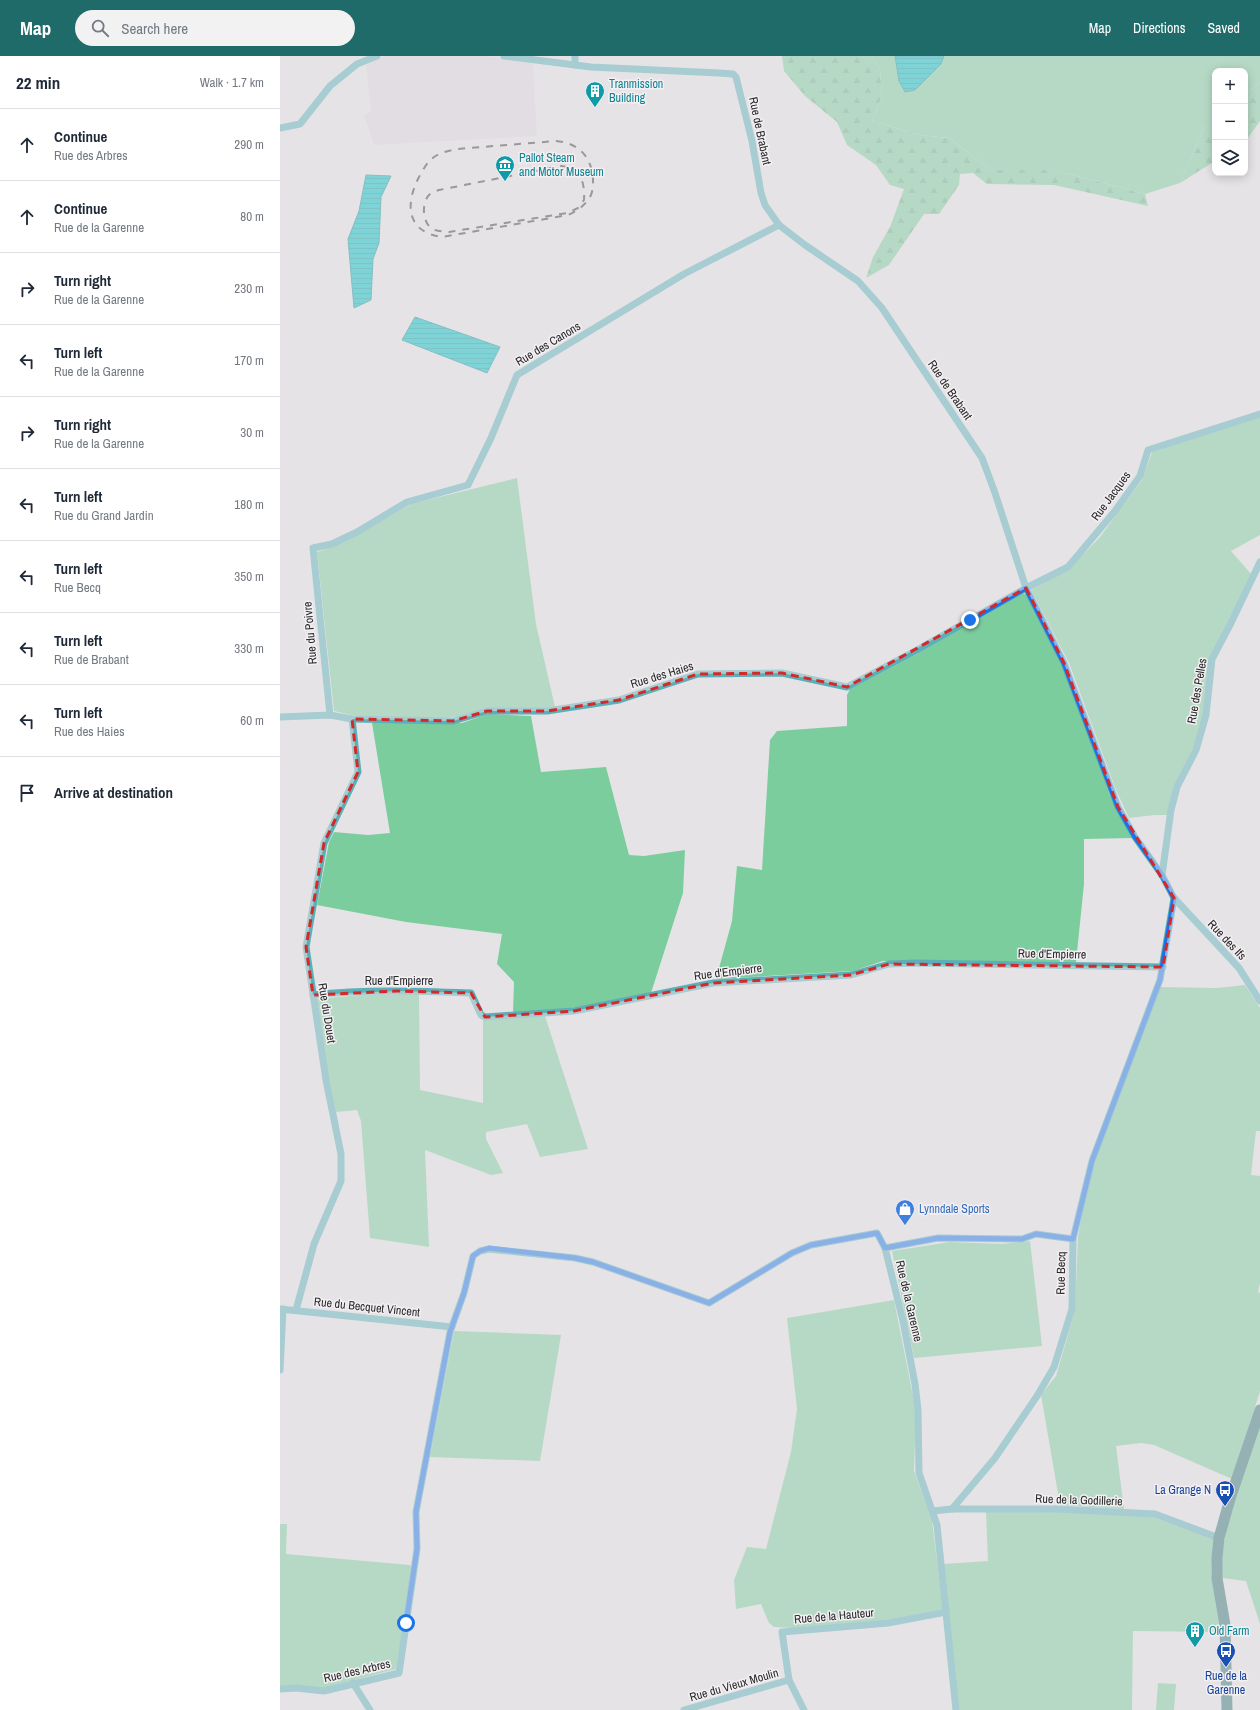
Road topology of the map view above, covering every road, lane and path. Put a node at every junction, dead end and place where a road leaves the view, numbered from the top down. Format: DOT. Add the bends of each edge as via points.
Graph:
graph roads {
  1 [pos="377,56"];
  2 [pos="504,56"];
  3 [pos="575,56"];
  4 [pos="575,65"];
  5 [pos="280,128"];
  6 [pos="779,225"];
  7 [pos="1260,414"];
  8 [pos="313,548"];
  9 [pos="1260,562"];
  10 [pos="1026,588"];
  11 [pos="330,715"];
  12 [pos="280,717"];
  13 [pos="352,718"];
  14 [pos="1162,875"];
  15 [pos="1174,898"];
  16 [pos="1162,966"];
  17 [pos="312,995"];
  18 [pos="1260,1001"];
  19 [pos="1073,1239"];
  20 [pos="885,1248"];
  21 [pos="282,1309"];
  22 [pos="296,1310"];
  23 [pos="452,1327"];
  24 [pos="280,1370"];
  25 [pos="1260,1410"];
  26 [pos="952,1508"];
  27 [pos="933,1511"];
  28 [pos="1219,1538"];
  29 [pos="946,1612"];
  30 [pos="789,1680"];
  31 [pos="353,1683"];
  32 [pos="280,1689"];
  33 [pos="370,1710"];
  34 [pos="684,1710"];
  35 [pos="804,1710"];
  36 [pos="956,1710"];
  37 [pos="1227,1710"];
  1 -- 5 [label="street" via="357,64 330,86 300,124"];
  2 -- 4 [label="street"];
  3 -- 4 [label="street"];
  4 -- 6 [label="street, Rue de Brabant" via="733,74 737,80 752,141 761,193 765,205"];
  6 -- 8 [label="street, Rue des Canons" via="684,274 517,375 468,485 407,502 357,532 332,544"];
  6 -- 10 [label="street, Rue de Brabant" via="858,281 882,308 982,458"];
  7 -- 10 [label="street, Rue Jacques" via="1148,450 1140,476 1115,511 1068,567"];
  8 -- 11 [label="street, Rue du Poivre"];
  9 -- 14 [label="street, Rue des Pelles" via="1212,659 1206,715 1196,750 1177,788 1171,810"];
  10 -- 13 [label="street, Rue des Haies" via="847,687 782,673 698,674 619,700 547,711 487,711 453,721"];
  10 -- 14 [label="street, Rue de Brabant" via="1064,663 1118,807 1135,837"];
  11 -- 12 [label="street, Rue des Haies"];
  11 -- 13 [label="street, Rue des Haies"];
  13 -- 17 [label="street, Rue du Douet" via="358,772 324,843 306,947"];
  14 -- 15 [label="street, Rue de Brabant"];
  15 -- 16 [label="street, Rue Becq"];
  15 -- 18 [label="street, Rue des Ifs" via="1239,968"];
  16 -- 17 [label="street, Rue d'Empierre" via="889,964 851,975 713,983 574,1011 485,1018 481,1015 471,993 390,991"];
  16 -- 19 [label="street, Rue Becq" via="1160,980 1092,1161"];
  17 -- 22 [label="street, Rue du Douet" via="341,1154 341,1181 314,1244"];
  19 -- 20 [label="street" via="1036,1234 1022,1239 938,1238"];
  19 -- 26 [label="street, Rue Becq" via="1072,1309 1054,1367 995,1458"];
  20 -- 23 [label="street, Rue de la Garenne" via="877,1233 811,1245 792,1253 709,1303 593,1262 489,1248 473,1256"];
  20 -- 27 [label="street, Rue de la Garenne" via="915,1384 919,1474"];
  21 -- 22 [label="street, Rue du Becquet Vincent"];
  21 -- 24 [label="street"];
  22 -- 23 [label="street, Rue du Becquet Vincent"];
  23 -- 31 [label="street, Rue des Arbres" via="416,1512 417,1549 399,1673"];
  25 -- 28 [label="main road"];
  26 -- 27 [label="street, Rue de la Godillerie"];
  26 -- 28 [label="street, Rue de la Godillerie" via="1057,1509 1155,1514"];
  27 -- 29 [label="street, Rue de la Garenne"];
  28 -- 37 [label="main road" via="1217,1578 1225,1626"];
  29 -- 30 [label="street, Rue de la Hauteur" via="888,1623 782,1632"];
  29 -- 36 [label="street, Rue de la Garenne"];
  30 -- 34 [label="street, Rue du Vieux Moulin"];
  30 -- 35 [label="street, Rue de la Hauteur"];
  31 -- 32 [label="street, Rue des Arbres" via="324,1691"];
  31 -- 33 [label="street"];
}
